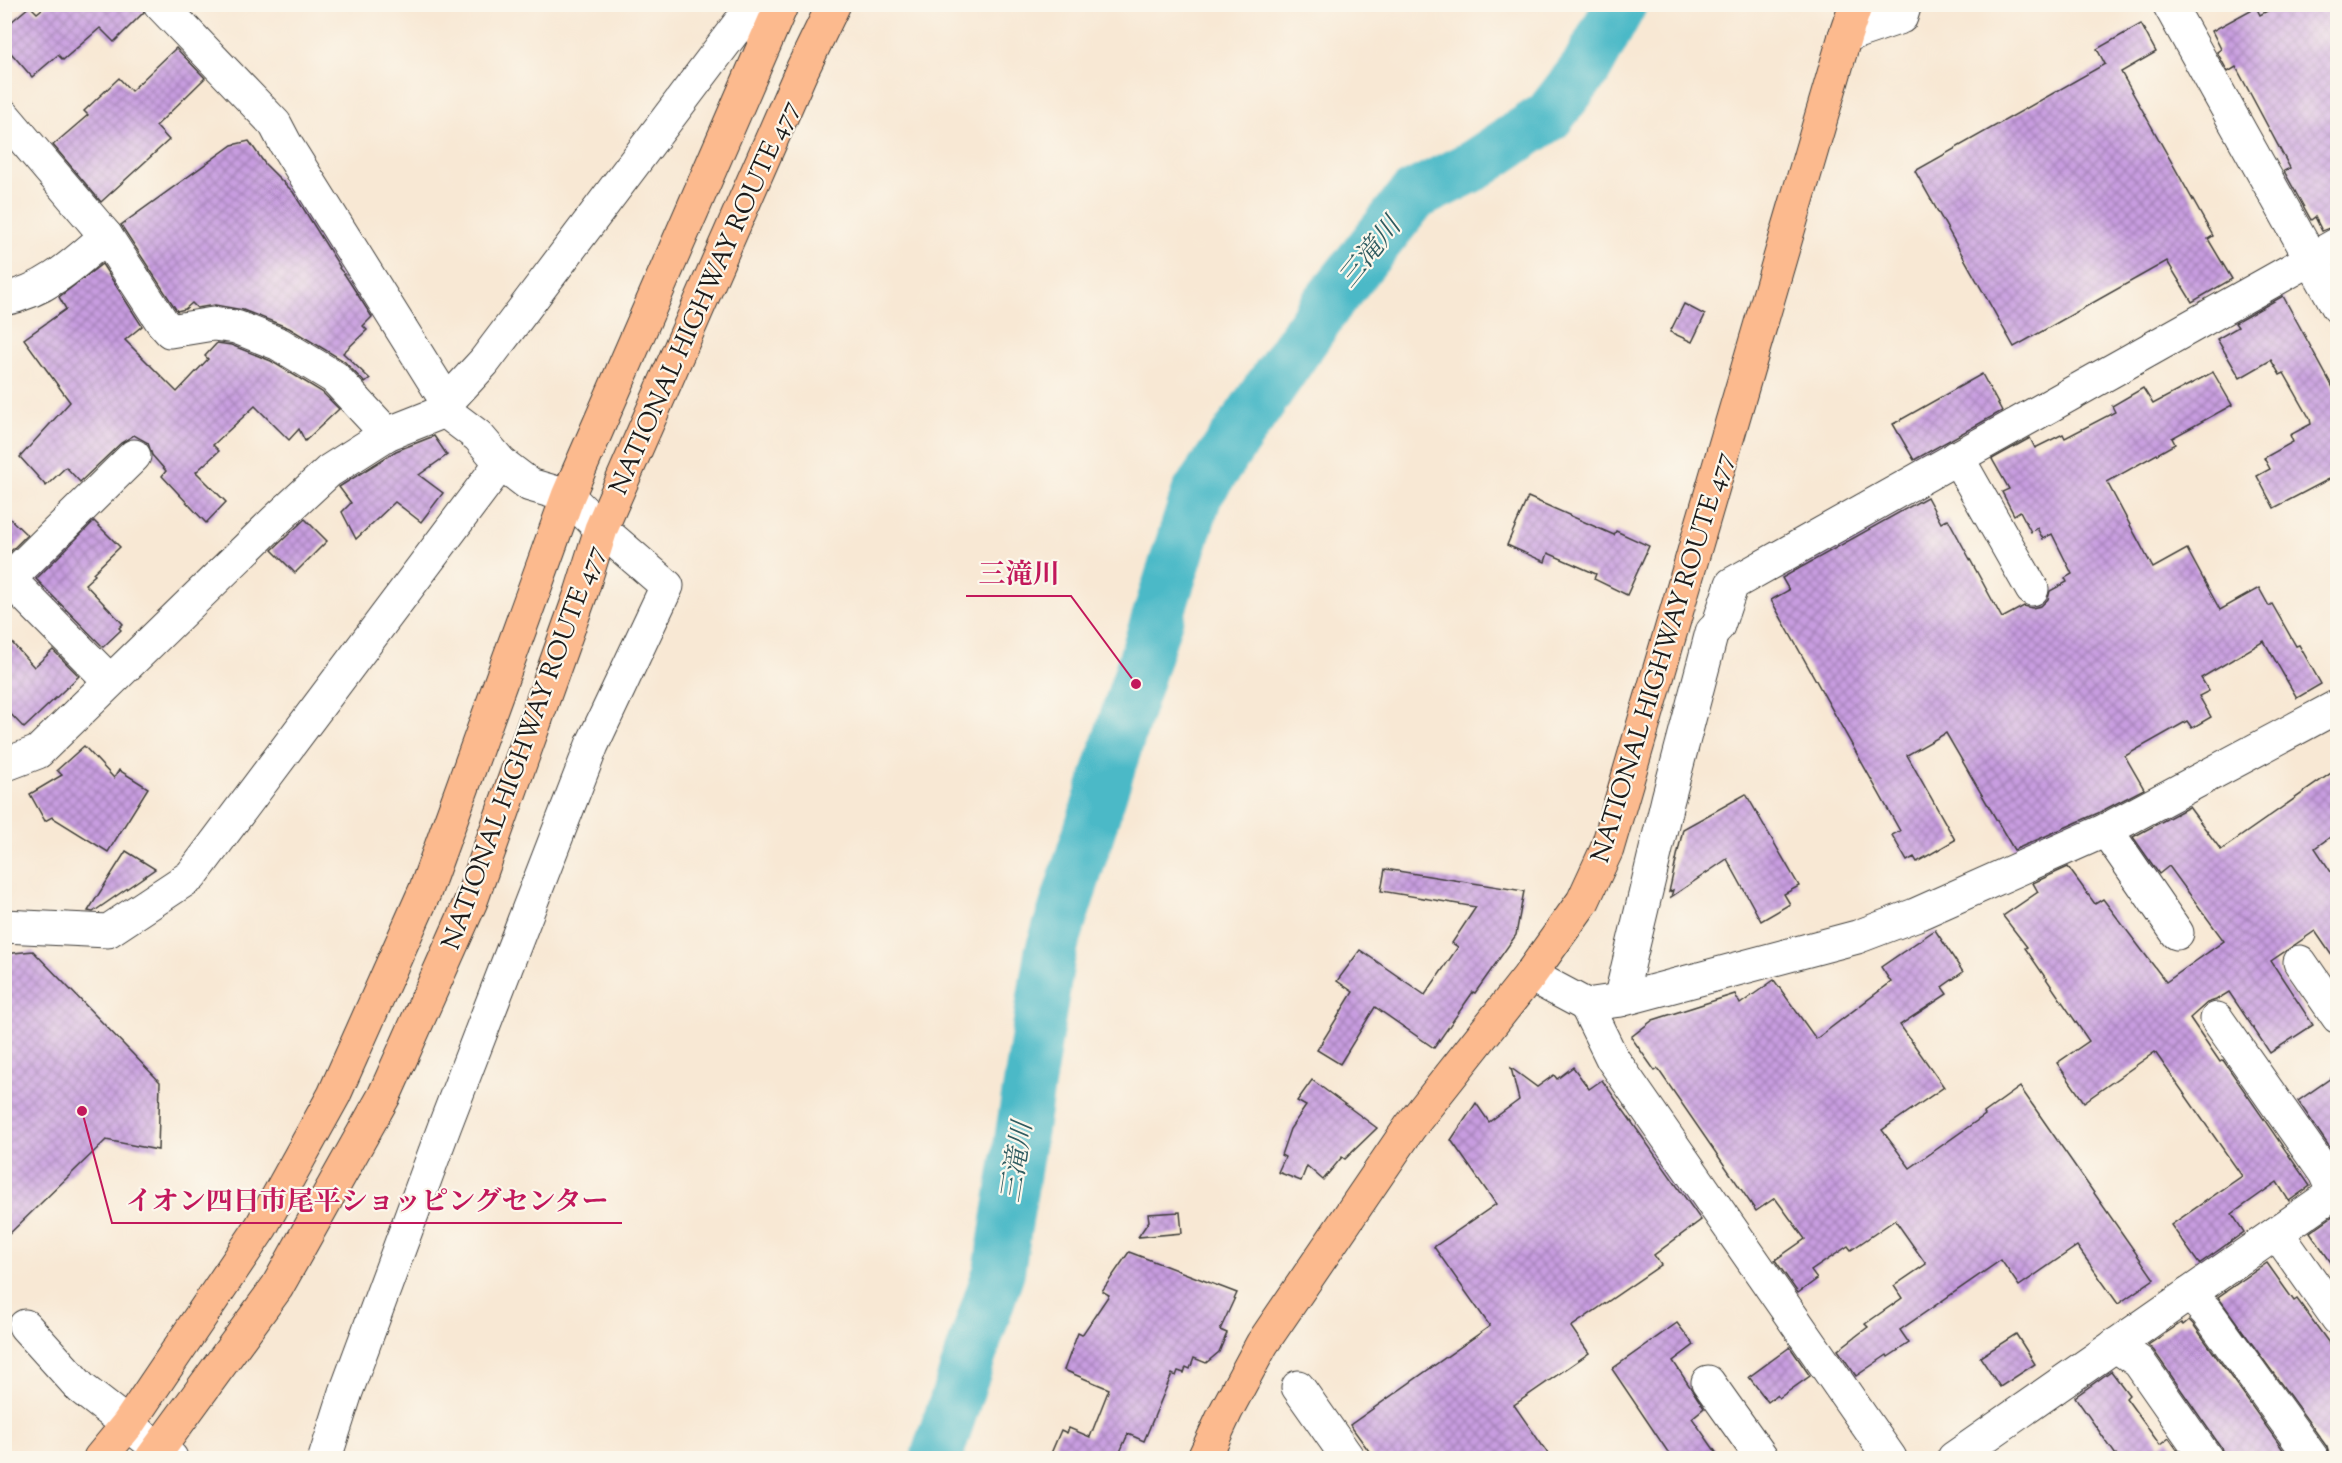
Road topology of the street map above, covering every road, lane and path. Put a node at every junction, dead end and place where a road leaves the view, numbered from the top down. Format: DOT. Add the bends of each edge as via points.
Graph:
graph roads {
  1 [pos="160,4"];
  2 [pos="834,4"];
  3 [pos="1856,4"];
  4 [pos="1905,4"];
  5 [pos="2169,4"];
  6 [pos="776,16"];
  7 [pos="1845,36"];
  8 [pos="4,116"];
  9 [pos="106,236"];
  10 [pos="2324,251"];
  11 [pos="4,299"];
  12 [pos="2337,307"];
  13 [pos="446,407"];
  14 [pos="387,434"];
  15 [pos="134,456"];
  16 [pos="1957,457"];
  17 [pos="501,463"];
  18 [pos="568,496"];
  19 [pos="601,529"];
  20 [pos="7,577"];
  21 [pos="2032,590"];
  22 [pos="110,681"];
  23 [pos="2337,706"];
  24 [pos="4,765"];
  25 [pos="2106,830"];
  26 [pos="4,926"];
  27 [pos="2176,933"];
  28 [pos="2300,962"];
  29 [pos="1530,975"];
  30 [pos="1620,1000"];
  31 [pos="1586,1005"];
  32 [pos="2337,1017"];
  33 [pos="2217,1019"];
  34 [pos="2336,1192"];
  35 [pos="2277,1233"];
  36 [pos="2189,1294"];
  37 [pos="2337,1319"];
  38 [pos="25,1326"];
  39 [pos="2115,1345"];
  40 [pos="1707,1382"];
  41 [pos="1298,1387"];
  42 [pos="128,1424"];
  43 [pos="161,1455"];
  44 [pos="100,1458"];
  45 [pos="325,1458"];
  46 [pos="1204,1458"];
  47 [pos="1348,1458"];
  48 [pos="1762,1458"];
  49 [pos="1890,1458"];
  50 [pos="1954,1458"];
  51 [pos="2206,1458"];
  52 [pos="2312,1458"];
  1 -- 13 [label="street" via="275,124"];
  2 -- 19 [label="highway, NATIONAL HIGHWAY ROUTE 477"];
  3 -- 7 [label="highway, NATIONAL HIGHWAY ROUTE 477"];
  4 -- 7 [label="street" via="1901,17"];
  5 -- 10 [label="street"];
  6 -- 13 [label="street" via="739,24"];
  6 -- 18 [label="highway, NATIONAL HIGHWAY ROUTE 477"];
  7 -- 29 [label="highway, NATIONAL HIGHWAY ROUTE 477" via="1607,849 1583,901"];
  8 -- 9 [label="street"];
  9 -- 11 [label="street" via="38,289"];
  9 -- 14 [label="street" via="170,331 213,324 236,327 279,344 334,377"];
  10 -- 12 [label="street"];
  10 -- 16 [label="street"];
  13 -- 14 [label="street"];
  13 -- 17 [label="street"];
  14 -- 22 [label="street" via="329,471"];
  15 -- 20 [label="street"];
  16 -- 21 [label="street"];
  16 -- 30 [label="street" via="1732,584 1718,626 1712,632"];
  17 -- 18 [label="street" via="530,485"];
  17 -- 26 [label="street" via="191,876 108,931"];
  18 -- 19 [label="street"];
  18 -- 42 [label="highway, NATIONAL HIGHWAY ROUTE 477" via="425,891 334,1095 261,1227"];
  19 -- 43 [label="highway, NATIONAL HIGHWAY ROUTE 477" via="582,593 471,901 384,1096 277,1287"];
  19 -- 45 [label="street" via="667,586 587,756 441,1136"];
  20 -- 22 [label="street"];
  22 -- 24 [label="street" via="38,752"];
  23 -- 25 [label="street"];
  25 -- 27 [label="street"];
  25 -- 30 [label="street" via="1857,937"];
  28 -- 32 [label="street"];
  29 -- 31 [label="street"];
  29 -- 46 [label="highway, NATIONAL HIGHWAY ROUTE 477" via="1410,1127 1262,1344"];
  30 -- 31 [label="street"];
  31 -- 49 [label="street" via="1612,1058"];
  33 -- 34 [label="street"];
  34 -- 35 [label="street"];
  35 -- 36 [label="street"];
  35 -- 37 [label="street"];
  36 -- 39 [label="street"];
  36 -- 52 [label="street" via="2207,1312"];
  38 -- 42 [label="street" via="81,1388"];
  39 -- 50 [label="street"];
  39 -- 51 [label="street" via="2139,1362"];
  40 -- 48 [label="street"];
  41 -- 47 [label="street"];
  42 -- 43 [label="street"];
  42 -- 44 [label="highway, NATIONAL HIGHWAY ROUTE 477"];
}
